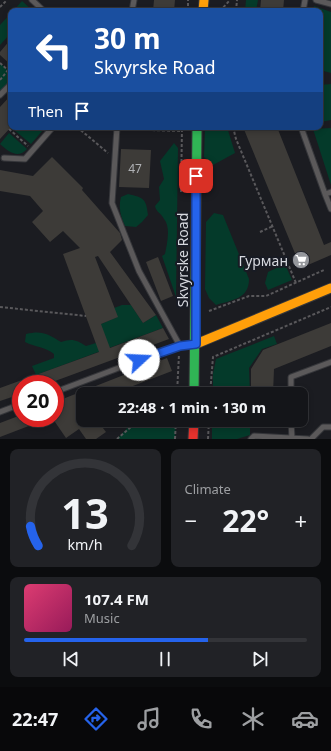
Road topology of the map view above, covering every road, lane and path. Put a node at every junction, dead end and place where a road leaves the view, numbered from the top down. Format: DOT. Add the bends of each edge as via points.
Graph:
graph roads {
  1 [pos="7,0"];
  2 [pos="32,0"];
  3 [pos="230,0"];
  4 [pos="316,0"];
  5 [pos="331,4"];
  6 [pos="0,7"];
  7 [pos="41,8"];
  8 [pos="223,8"];
  9 [pos="0,64"];
  10 [pos="8,70"];
  11 [pos="0,80"];
  12 [pos="8,87"];
  13 [pos="0,95"];
  14 [pos="10,130"];
  15 [pos="50,130"];
  16 [pos="80,130"];
  17 [pos="117,130"];
  18 [pos="150,130"];
  19 [pos="197,130"];
  20 [pos="234,130"];
  21 [pos="302,130"];
  22 [pos="182,131"];
  23 [pos="33,150"];
  24 [pos="4,158"];
  25 [pos="114,159"];
  26 [pos="331,192"];
  27 [pos="325,194"];
  28 [pos="331,209"];
  29 [pos="273,226"];
  30 [pos="260,232"];
  31 [pos="324,270"];
  32 [pos="296,283"];
  33 [pos="331,288"];
  34 [pos="0,307"];
  35 [pos="331,307"];
  36 [pos="206,312"];
  37 [pos="86,316"];
  38 [pos="196,344"];
  39 [pos="180,346"];
  40 [pos="331,362"];
  41 [pos="178,367"];
  42 [pos="177,386"];
  43 [pos="194,387"];
  44 [pos="210,387"];
  45 [pos="291,387"];
  46 [pos="64,389"];
  47 [pos="12,407"];
  48 [pos="0,412"];
  49 [pos="131,427"];
  50 [pos="176,427"];
  51 [pos="194,427"];
  52 [pos="209,427"];
  53 [pos="292,427"];
  54 [pos="331,427"];
  55 [pos="292,438"];
  56 [pos="117,439"];
  57 [pos="175,439"];
  58 [pos="193,439"];
  59 [pos="208,439"];
  60 [pos="252,439"];
  61 [pos="309,439"];
  1 -- 6 [label="path"];
  2 -- 7 [label="lane"];
  3 -- 8 [label="path"];
  4 -- 5 [label="lane"];
  9 -- 10 [label="path"];
  10 -- 11 [label="path"];
  12 -- 13 [label="lane"];
  14 -- 23 [label="path"];
  15 -- 23 [label="lane"];
  16 -- 25 [label="path"];
  17 -- 25 [label="lane"];
  18 -- 22 [label="path"];
  19 -- 38 [label="main road, Skvyrske Road"];
  20 -- 29 [label="path"];
  21 -- 27 [label="lane"];
  23 -- 24 [label="lane" via="26,159"];
  25 -- 39 [label="lane" via="111,196 114,210 139,271"];
  26 -- 27 [label="lane"];
  27 -- 28 [label="lane"];
  29 -- 30 [label="path"];
  29 -- 32 [label="path"];
  31 -- 32 [label="path"];
  32 -- 36 [label="path" via="266,296 248,296"];
  33 -- 38 [label="main road"];
  34 -- 37 [label="path"];
  35 -- 44 [label="path" via="212,357"];
  38 -- 39 [label="lane"];
  38 -- 43 [label="main road, Skvyrske Road"];
  39 -- 46 [label="lane"];
  40 -- 45 [label="lane" via="291,377"];
  41 -- 42 [label="path"];
  47 -- 48 [label="lane"];
  49 -- 56 [label="path"];
  50 -- 57 [label="path"];
  51 -- 58 [label="main road"];
  52 -- 59 [label="path"];
  53 -- 55 [label="lane"];
  54 -- 61 [label="lane" via="323,427"];
  55 -- 60 [label="lane" via="254,436"];
  55 -- 61 [label="lane"];
}
